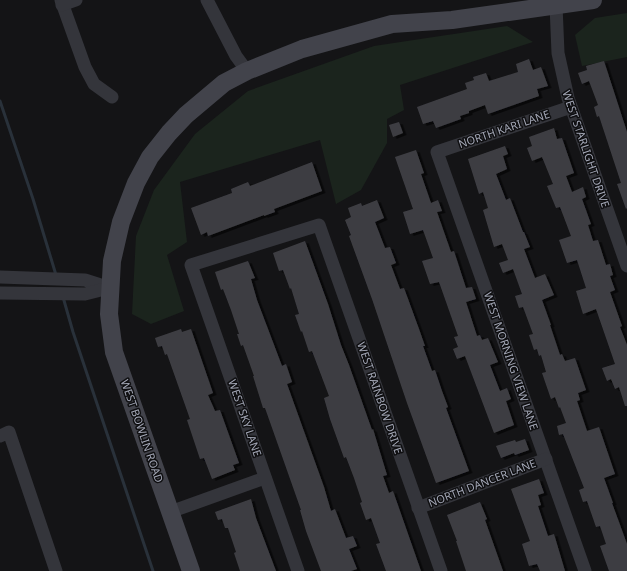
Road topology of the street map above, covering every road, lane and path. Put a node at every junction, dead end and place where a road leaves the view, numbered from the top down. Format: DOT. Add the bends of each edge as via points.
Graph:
graph roads {
  1 [pos="76,0"];
  2 [pos="208,0"];
  3 [pos="593,0"];
  4 [pos="61,2"];
  5 [pos="556,5"];
  6 [pos="247,71"];
  7 [pos="112,96"];
  8 [pos="571,106"];
  9 [pos="437,152"];
  10 [pos="319,224"];
  11 [pos="627,266"];
  12 [pos="0,277"];
  13 [pos="110,288"];
  14 [pos="0,293"];
  15 [pos="5,434"];
  16 [pos="546,459"];
  17 [pos="265,478"];
  18 [pos="418,508"];
  19 [pos="170,512"];
  20 [pos="56,571"];
  21 [pos="191,571"];
  22 [pos="298,571"];
  23 [pos="440,571"];
  24 [pos="585,571"];
  1 -- 4 [label="street"];
  2 -- 6 [label="street" via="236,56"];
  3 -- 5 [label="street, WEST BOWLIN ROAD"];
  4 -- 7 [label="street" via="85,67 94,84"];
  5 -- 6 [label="street, WEST BOWLIN ROAD" via="452,20 392,24 302,49"];
  5 -- 8 [label="street, WEST STARLIGHT DRIVE" via="558,53"];
  6 -- 13 [label="street, WEST BOWLIN ROAD" via="224,83 186,115 150,157 136,183 121,222 112,261"];
  8 -- 9 [label="street, NORTH KARI LANE"];
  8 -- 11 [label="street, WEST STARLIGHT DRIVE"];
  9 -- 16 [label="street, WEST MORNING VIEW LANE"];
  10 -- 17 [label="street, WEST SKY LANE" via="191,265"];
  10 -- 18 [label="street, WEST RAINBOW DRIVE"];
  12 -- 13 [label="street" via="85,280"];
  13 -- 14 [label="street" via="85,294"];
  13 -- 19 [label="street, WEST BOWLIN ROAD" via="108,314 114,352"];
  15 -- 20 [label="street"];
  16 -- 18 [label="street, NORTH DANCER LANE"];
  16 -- 24 [label="street, WEST MORNING VIEW LANE"];
  17 -- 19 [label="street"];
  17 -- 22 [label="street, WEST SKY LANE"];
  18 -- 23 [label="street, WEST RAINBOW DRIVE"];
  19 -- 21 [label="street, WEST BOWLIN ROAD"];
}
